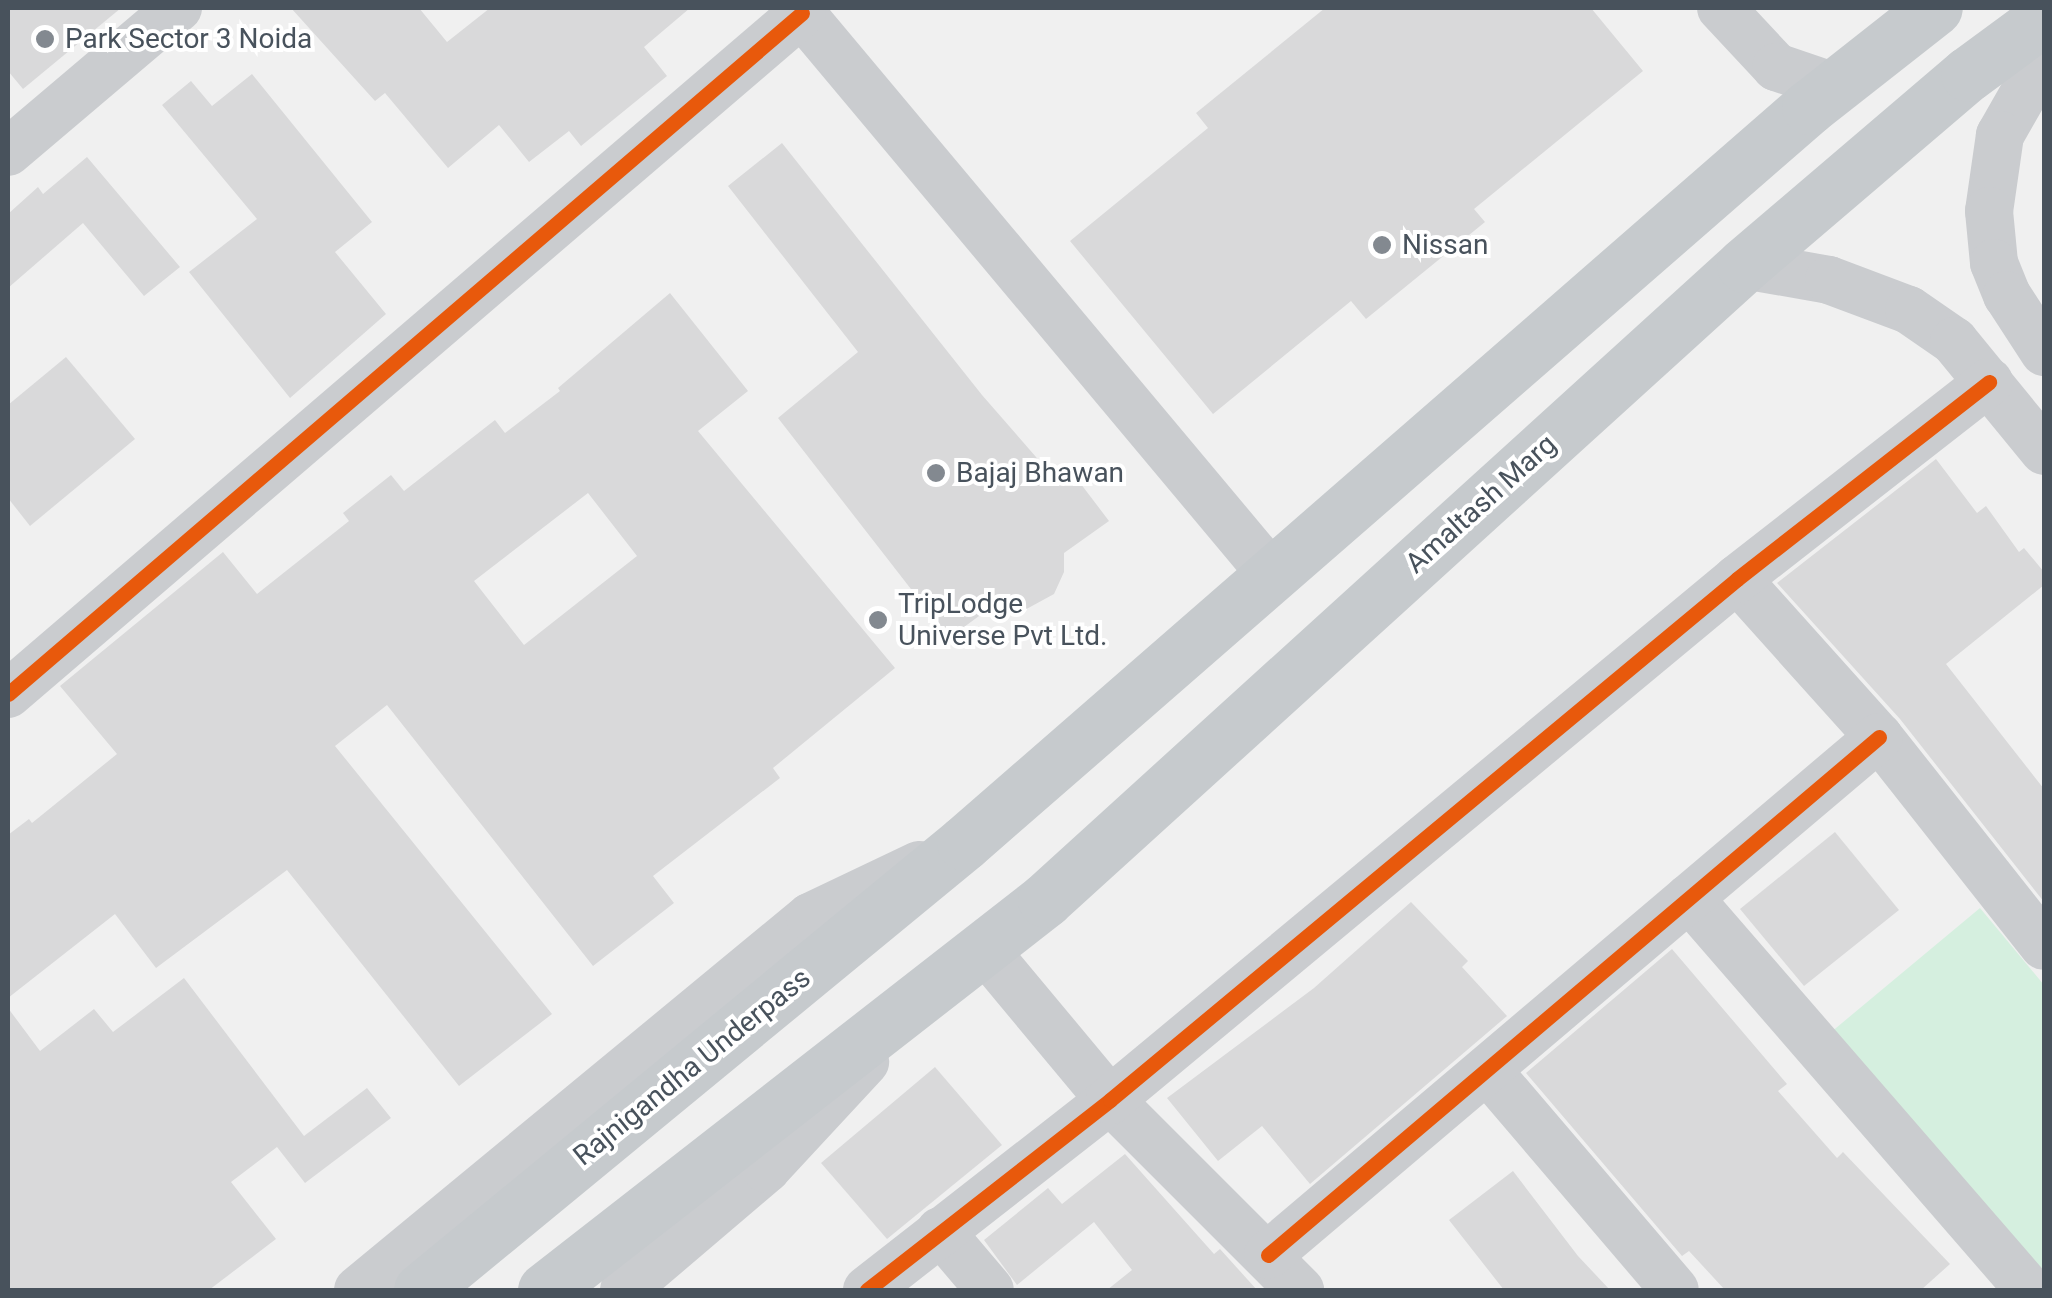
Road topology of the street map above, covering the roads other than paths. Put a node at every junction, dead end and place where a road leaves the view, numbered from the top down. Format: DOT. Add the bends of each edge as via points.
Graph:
graph roads {
  1 [pos="178,8"];
  2 [pos="1720,8"];
  3 [pos="1935,8"];
  4 [pos="799,10"];
  5 [pos="2044,18"];
  6 [pos="2044,58"];
  7 [pos="1776,67"];
  8 [pos="1835,88"];
  9 [pos="1784,129"];
  10 [pos="13,137"];
  11 [pos="1744,265"];
  12 [pos="2042,344"];
  13 [pos="1989,382"];
  14 [pos="2044,452"];
  15 [pos="1272,575"];
  16 [pos="1736,579"];
  17 [pos="8,694"];
  18 [pos="1878,737"];
  19 [pos="964,843"];
  20 [pos="1689,898"];
  21 [pos="2044,946"];
  22 [pos="984,949"];
  23 [pos="924,997"];
  24 [pos="1487,1070"];
  25 [pos="1110,1100"];
  26 [pos="940,1231"];
  27 [pos="1268,1256"];
  28 [pos="358,1290"];
  29 [pos="421,1290"];
  30 [pos="546,1290"];
  31 [pos="624,1290"];
  32 [pos="867,1290"];
  33 [pos="990,1290"];
  34 [pos="1300,1290"];
  35 [pos="1675,1290"];
  36 [pos="2029,1290"];
  1 -- 10 [label="street"];
  2 -- 7 [label="street"];
  3 -- 8 [label="main road"];
  4 -- 15 [label="street"];
  4 -- 17 [label="street"];
  5 -- 11 [label="main road, Amaltash Marg" via="1968,74"];
  6 -- 12 [label="street" via="2000,136 1989,212 1994,264 2006,295"];
  7 -- 8 [label="street"];
  7 -- 9 [label="street"];
  8 -- 9 [label="main road"];
  9 -- 15 [label="main road"];
  11 -- 13 [label="street" via="1829,280 1909,310 1954,341"];
  11 -- 22 [label="main road, Amaltash Marg"];
  13 -- 14 [label="street"];
  13 -- 16 [label="street"];
  15 -- 19 [label="main road"];
  16 -- 18 [label="street"];
  16 -- 25 [label="street"];
  18 -- 20 [label="street"];
  18 -- 21 [label="street"];
  19 -- 28 [label="street" via="810,917"];
  19 -- 29 [label="main road, Rajnigandha Underpass"];
  20 -- 24 [label="street"];
  20 -- 36 [label="street"];
  22 -- 23 [label="main road, Amaltash Marg"];
  22 -- 25 [label="street"];
  23 -- 30 [label="main road"];
  23 -- 31 [label="street" via="766,1170"];
  24 -- 27 [label="street"];
  24 -- 35 [label="street"];
  25 -- 26 [label="street"];
  25 -- 27 [label="street"];
  26 -- 32 [label="street"];
  26 -- 33 [label="street"];
  27 -- 34 [label="street"];
}
